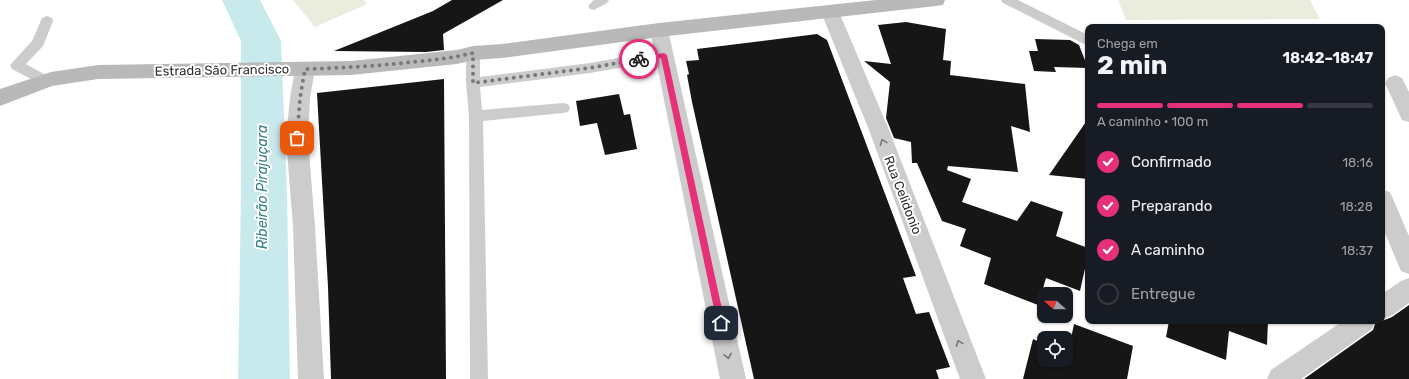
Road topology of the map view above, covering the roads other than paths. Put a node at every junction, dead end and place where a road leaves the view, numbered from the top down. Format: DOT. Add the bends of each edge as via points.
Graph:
graph roads {
  1 [pos="936,0"];
  2 [pos="1007,0"];
  3 [pos="891,3"];
  4 [pos="830,12"];
  5 [pos="47,21"];
  6 [pos="659,30"];
  7 [pos="1085,39"];
  8 [pos="473,53"];
  9 [pos="664,55"];
  10 [pos="305,69"];
  11 [pos="44,81"];
  12 [pos="473,83"];
  13 [pos="1395,83"];
  14 [pos="0,98"];
  15 [pos="563,108"];
  16 [pos="1409,114"];
  17 [pos="476,116"];
  18 [pos="1385,206"];
  19 [pos="1409,264"];
  20 [pos="1409,289"];
  21 [pos="1385,306"];
  22 [pos="1359,324"];
  23 [pos="311,379"];
  24 [pos="479,379"];
  25 [pos="733,379"];
  26 [pos="973,379"];
  27 [pos="1280,379"];
  1 -- 3 [label="main road"];
  2 -- 7 [label="lane"];
  3 -- 4 [label="main road"];
  4 -- 6 [label="main road"];
  26 -- 4 [label="street, Rua Celidonio, one-way"];
  5 -- 11 [label="lane" via="38,43 17,65"];
  6 -- 8 [label="main road"];
  6 -- 9 [label="street"];
  8 -- 10 [label="main road" via="397,64"];
  8 -- 12 [label="lane"];
  9 -- 12 [label="lane" via="590,68"];
  9 -- 25 [label="street, one-way"];
  10 -- 11 [label="main road, Estrada São Francisco" via="98,72"];
  10 -- 23 [label="street, Estrada São Francisco" via="297,138"];
  11 -- 14 [label="main road, Estrada São Francisco"];
  12 -- 17 [label="lane"];
  13 -- 16 [label="street"];
  15 -- 17 [label="lane"];
  17 -- 24 [label="lane"];
  18 -- 19 [label="street"];
  20 -- 21 [label="street"];
  22 -- 27 [label="street"];
}
